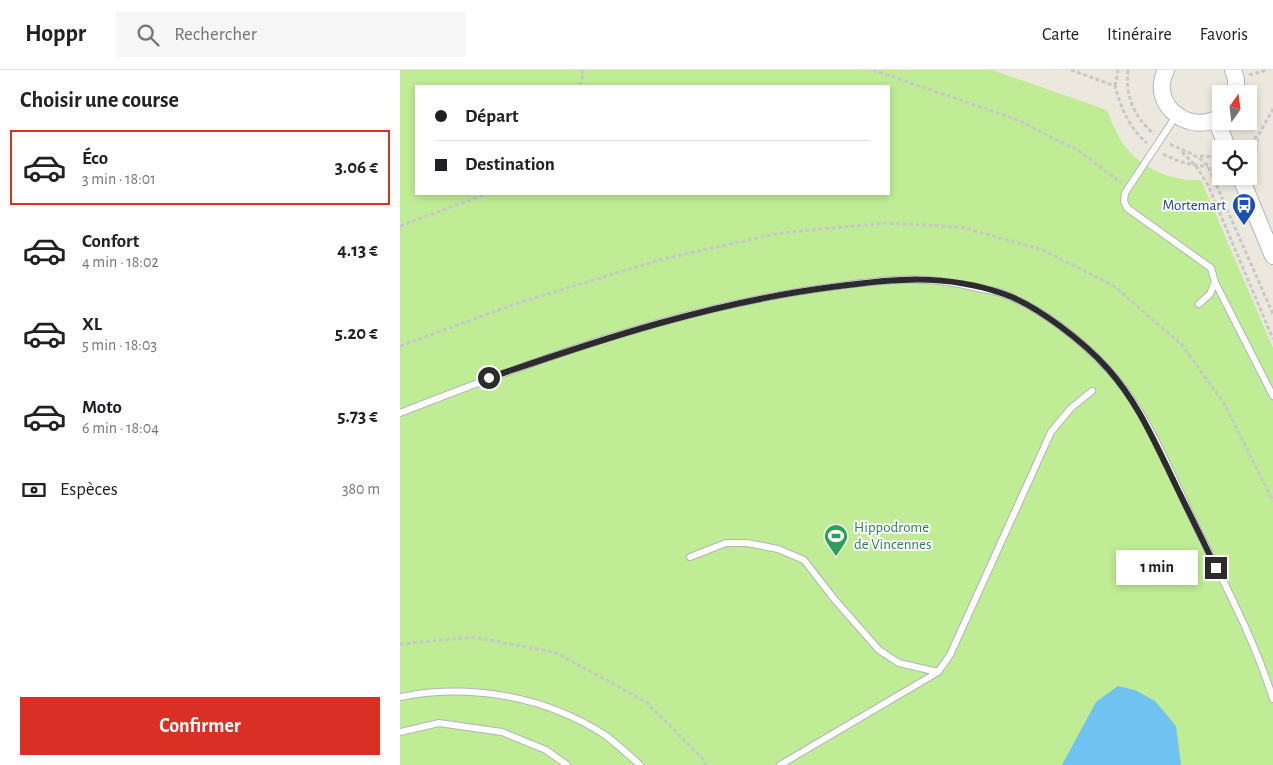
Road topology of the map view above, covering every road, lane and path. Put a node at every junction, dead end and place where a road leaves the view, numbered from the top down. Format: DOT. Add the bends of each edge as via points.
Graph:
graph roads {
  1 [pos="582,70"];
  2 [pos="873,70"];
  3 [pos="1071,70"];
  4 [pos="1118,70"];
  5 [pos="1128,70"];
  6 [pos="1233,70"];
  7 [pos="1163,71"];
  8 [pos="580,85"];
  9 [pos="1236,85"];
  10 [pos="1116,86"];
  11 [pos="1273,109"];
  12 [pos="1176,116"];
  13 [pos="1212,120"];
  14 [pos="1156,136"];
  15 [pos="1258,136"];
  16 [pos="1252,140"];
  17 [pos="1257,140"];
  18 [pos="1167,143"];
  19 [pos="1150,145"];
  20 [pos="1176,148"];
  21 [pos="1162,153"];
  22 [pos="1212,154"];
  23 [pos="1199,156"];
  24 [pos="1196,166"];
  25 [pos="1208,166"];
  26 [pos="1249,185"];
  27 [pos="1128,188"];
  28 [pos="483,195"];
  29 [pos="400,226"];
  30 [pos="1273,256"];
  31 [pos="1215,282"];
  32 [pos="1200,304"];
  33 [pos="1273,314"];
  34 [pos="1273,339"];
  35 [pos="400,346"];
  36 [pos="1092,391"];
  37 [pos="1273,396"];
  38 [pos="400,413"];
  39 [pos="1273,501"];
  40 [pos="690,557"];
  41 [pos="400,644"];
  42 [pos="938,672"];
  43 [pos="400,696"];
  44 [pos="1273,699"];
  45 [pos="400,732"];
  46 [pos="567,765"];
  47 [pos="640,765"];
  48 [pos="706,765"];
  49 [pos="780,765"];
  1 -- 8 [label="path"];
  2 -- 27 [label="path" via="1018,120 1079,151"];
  3 -- 10 [label="path"];
  4 -- 10 [label="path"];
  5 -- 14 [label="path" via="1127,89 1132,109"];
  6 -- 9 [label="street"];
  7 -- 12 [label="street" via="1163,98"];
  10 -- 19 [label="path" via="1125,115 1137,135"];
  11 -- 15 [label="path"];
  12 -- 13 [label="street" via="1190,123"];
  12 -- 27 [label="lane"];
  15 -- 16 [label="path"];
  15 -- 17 [label="path"];
  18 -- 20 [label="path"];
  20 -- 23 [label="path"];
  20 -- 24 [label="path"];
  21 -- 24 [label="path"];
  22 -- 23 [label="path"];
  23 -- 25 [label="path"];
  24 -- 25 [label="path"];
  24 -- 34 [label="path" via="1208,185"];
  25 -- 33 [label="path"];
  26 -- 30 [label="street"];
  27 -- 31 [label="lane" via="1124,201 1127,208 1211,268"];
  28 -- 29 [label="path"];
  31 -- 32 [label="lane" via="1210,294"];
  31 -- 37 [label="lane"];
  35 -- 39 [label="path" via="515,304 664,259 780,233 886,223 961,226 1043,250 1114,286 1182,345 1225,405"];
  36 -- 42 [label="lane" via="1071,408 1051,432 950,656"];
  38 -- 44 [label="lane" via="596,341 717,307 800,291 894,279 923,278 1005,294 1044,315 1071,335 1106,366 1127,392 1152,435 1209,552 1262,664"];
  40 -- 42 [label="lane" via="726,543 747,543 778,549 804,560 879,650 899,663"];
  41 -- 48 [label="path" via="474,637 557,653 646,702"];
  42 -- 49 [label="lane"];
  43 -- 47 [label="lane" via="470,690 526,699 561,712 605,736"];
  45 -- 46 [label="lane" via="439,723 502,732 546,750"];
}
